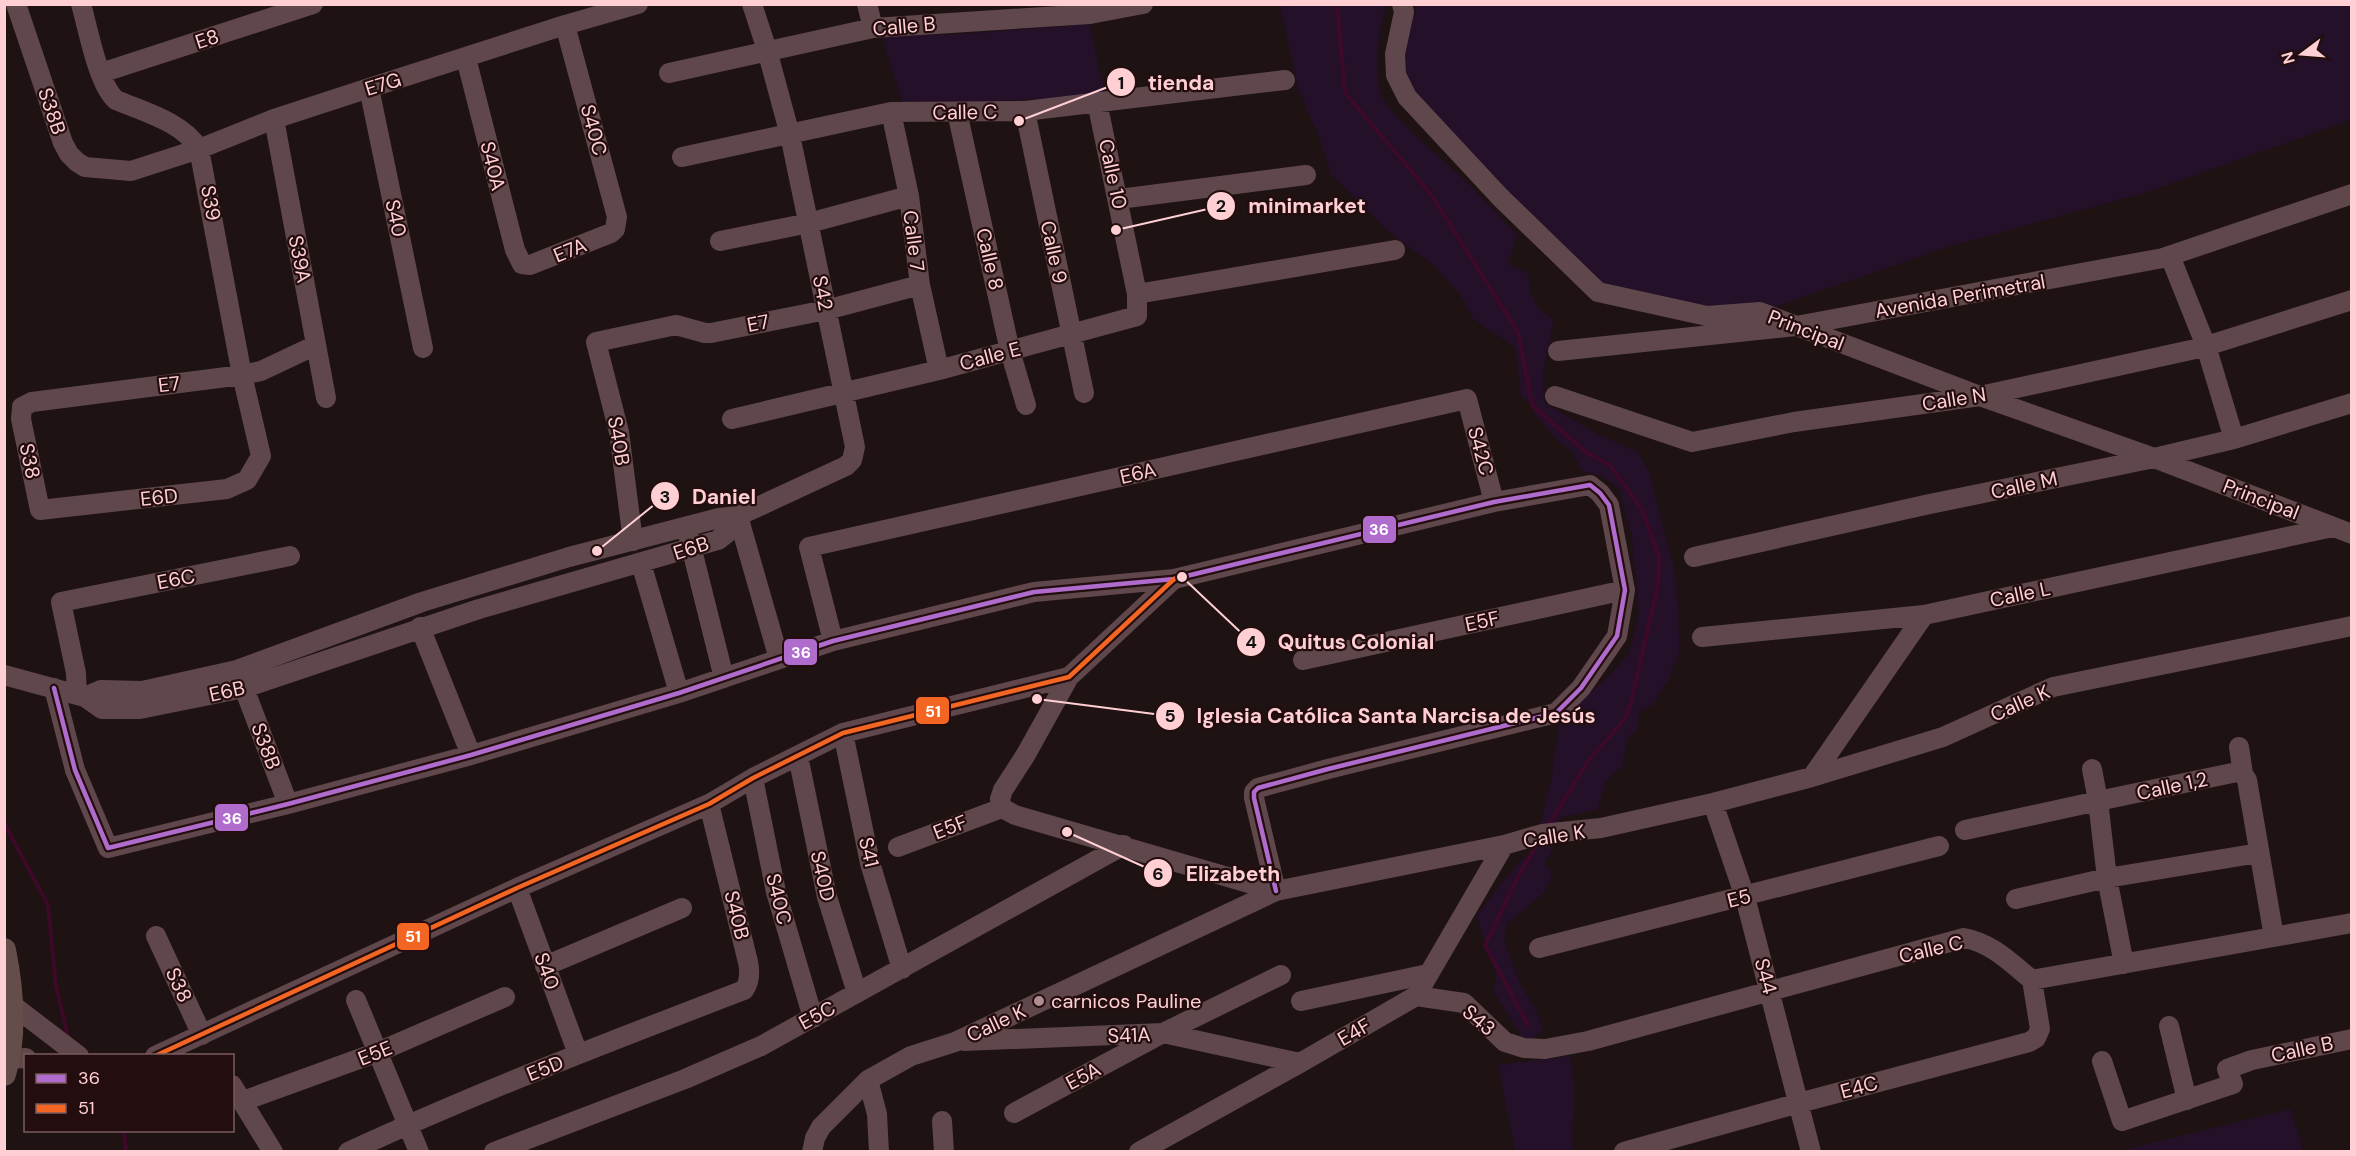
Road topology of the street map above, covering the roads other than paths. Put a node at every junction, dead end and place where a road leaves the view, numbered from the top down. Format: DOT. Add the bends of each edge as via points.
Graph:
graph roads {
  1 [pos="16,4"];
  2 [pos="81,4"];
  3 [pos="313,4"];
  4 [pos="638,4"];
  5 [pos="752,4"];
  6 [pos="867,4"];
  7 [pos="1143,4"];
  8 [pos="1402,4"];
  9 [pos="565,25"];
  10 [pos="873,28"];
  11 [pos="768,50"];
  12 [pos="466,58"];
  13 [pos="101,73"];
  14 [pos="669,73"];
  15 [pos="1285,80"];
  16 [pos="369,88"];
  17 [pos="1097,102"];
  18 [pos="1025,111"];
  19 [pos="891,112"];
  20 [pos="957,112"];
  21 [pos="274,119"];
  22 [pos="790,135"];
  23 [pos="199,149"];
  24 [pos="682,158"];
  25 [pos="131,171"];
  26 [pos="1306,175"];
  27 [pos="2352,194"];
  28 [pos="909,196"];
  29 [pos="1119,199"];
  30 [pos="809,223"];
  31 [pos="610,232"];
  32 [pos="720,241"];
  33 [pos="1395,250"];
  34 [pos="2170,256"];
  35 [pos="530,266"];
  36 [pos="920,285"];
  37 [pos="1137,294"];
  38 [pos="2352,300"];
  39 [pos="826,310"];
  40 [pos="1137,316"];
  41 [pos="1796,326"];
  42 [pos="1071,333"];
  43 [pos="596,342"];
  44 [pos="316,345"];
  45 [pos="2206,346"];
  46 [pos="423,348"];
  47 [pos="1010,351"];
  48 [pos="1558,351"];
  49 [pos="939,370"];
  50 [pos="242,375"];
  51 [pos="843,392"];
  52 [pos="1084,393"];
  53 [pos="1555,396"];
  54 [pos="1980,396"];
  55 [pos="326,398"];
  56 [pos="1467,399"];
  57 [pos="2352,403"];
  58 [pos="1026,405"];
  59 [pos="21,411"];
  60 [pos="732,419"];
  61 [pos="2234,439"];
  62 [pos="261,456"];
  63 [pos="2154,458"];
  64 [pos="1494,502"];
  65 [pos="40,510"];
  66 [pos="738,516"];
  67 [pos="686,526"];
  68 [pos="2343,531"];
  69 [pos="633,542"];
  70 [pos="691,549"];
  71 [pos="291,556"];
  72 [pos="1694,557"];
  73 [pos="641,563"];
  74 [pos="1174,579"];
  75 [pos="471,588"];
  76 [pos="1625,590"];
  77 [pos="479,609"];
  78 [pos="1924,615"];
  79 [pos="2352,626"];
  80 [pos="420,627"];
  81 [pos="1702,637"];
  82 [pos="833,641"];
  83 [pos="779,659"];
  84 [pos="1303,660"];
  85 [pos="4,675"];
  86 [pos="1069,677"];
  87 [pos="724,678"];
  88 [pos="54,688"];
  89 [pos="244,688"];
  90 [pos="679,693"];
  91 [pos="81,696"];
  92 [pos="843,733"];
  93 [pos="2239,747"];
  94 [pos="471,755"];
  95 [pos="798,756"];
  96 [pos="2092,769"];
  97 [pos="2243,774"];
  98 [pos="1812,777"];
  99 [pos="753,778"];
  100 [pos="2098,801"];
  101 [pos="1713,803"];
  102 [pos="288,804"];
  103 [pos="709,804"];
  104 [pos="1002,808"];
  105 [pos="1965,830"];
  106 [pos="1124,845"];
  107 [pos="1504,845"];
  108 [pos="1939,846"];
  109 [pos="898,847"];
  110 [pos="2259,853"];
  111 [pos="2107,878"];
  112 [pos="517,888"];
  113 [pos="1276,891"];
  114 [pos="1744,897"];
  115 [pos="2016,899"];
  116 [pos="682,908"];
  117 [pos="2352,923"];
  118 [pos="156,936"];
  119 [pos="2274,937"];
  120 [pos="1539,948"];
  121 [pos="4,950"];
  122 [pos="2124,964"];
  123 [pos="545,966"];
  124 [pos="902,969"];
  125 [pos="1428,974"];
  126 [pos="1281,975"];
  127 [pos="2032,980"];
  128 [pos="744,990"];
  129 [pos="1770,991"];
  130 [pos="857,993"];
  131 [pos="1416,996"];
  132 [pos="505,997"];
  133 [pos="356,1000"];
  134 [pos="1300,1001"];
  135 [pos="11,1005"];
  136 [pos="813,1018"];
  137 [pos="2169,1026"];
  138 [pos="1163,1033"];
  139 [pos="202,1035"];
  140 [pos="2352,1039"];
  141 [pos="955,1042"];
  142 [pos="1505,1042"];
  143 [pos="378,1053"];
  144 [pos="76,1054"];
  145 [pos="159,1054"];
  146 [pos="578,1054"];
  147 [pos="2102,1061"];
  148 [pos="13,1064"];
  149 [pos="1300,1064"];
  150 [pos="868,1080"];
  151 [pos="234,1088"];
  152 [pos="2187,1100"];
  153 [pos="243,1101"];
  154 [pos="1799,1102"];
  155 [pos="1014,1113"];
  156 [pos="942,1120"];
  157 [pos="408,1125"];
  158 [pos="500,1151"];
  159 [pos="273,1152"];
  160 [pos="348,1152"];
  161 [pos="419,1152"];
  162 [pos="812,1152"];
  163 [pos="879,1152"];
  164 [pos="944,1152"];
  165 [pos="1139,1152"];
  166 [pos="1624,1152"];
  167 [pos="1811,1152"];
  1 -- 25 [label="street, S38B" via="69,154 85,166"];
  2 -- 13 [label="street"];
  3 -- 13 [label="street, E8"];
  4 -- 9 [label="street, E7G"];
  5 -- 11 [label="street, S42"];
  6 -- 10 [label="street"];
  7 -- 10 [label="street, Calle B" via="1090,14"];
  8 -- 41 [label="street, Principal" via="1396,75 1407,97 1500,197 1598,292 1707,316 1761,312"];
  9 -- 12 [label="street, E7G"];
  9 -- 31 [label="street, S40C" via="617,217 615,229"];
  10 -- 11 [label="street, Calle B"];
  11 -- 14 [label="street, Calle B"];
  11 -- 22 [label="street, S42"];
  12 -- 16 [label="street, E7G"];
  12 -- 35 [label="street, S40A" via="515,250 522,264"];
  13 -- 23 [label="street" via="107,90 116,100 183,130"];
  15 -- 17 [label="street, Calle C"];
  16 -- 21 [label="street, E7G"];
  16 -- 46 [label="street, S40"];
  17 -- 18 [label="street, Calle C"];
  17 -- 29 [label="street, Calle 10"];
  18 -- 20 [label="street, Calle C"];
  18 -- 42 [label="street, Calle 9"];
  19 -- 20 [label="street, Calle C"];
  19 -- 22 [label="street, Calle C"];
  19 -- 28 [label="street, Calle 7"];
  20 -- 47 [label="street, Calle 8"];
  21 -- 23 [label="street, E7G"];
  21 -- 44 [label="street, S39A"];
  22 -- 24 [label="street, Calle C"];
  22 -- 30 [label="street, S42"];
  23 -- 25 [label="street, E7G"];
  23 -- 50 [label="street, S39"];
  26 -- 29 [label="street"];
  27 -- 34 [label="street, Avenida Perimetral"];
  28 -- 30 [label="street"];
  28 -- 36 [label="street, Calle 7"];
  29 -- 37 [label="street, Calle 10"];
  30 -- 32 [label="street"];
  30 -- 39 [label="street, S42"];
  31 -- 35 [label="street, E7A"];
  33 -- 37 [label="street"];
  34 -- 41 [label="street, Avenida Perimetral"];
  34 -- 45 [label="street"];
  36 -- 39 [label="street, E7"];
  36 -- 49 [label="street, Calle 7"];
  37 -- 40 [label="street, Calle 10"];
  38 -- 45 [label="street, Calle N"];
  39 -- 43 [label="street, E7" via="707,333 672,325"];
  39 -- 51 [label="street, S42"];
  40 -- 42 [label="street, Calle E"];
  41 -- 48 [label="street, Avenida Perimetral"];
  41 -- 54 [label="street, Principal"];
  42 -- 47 [label="street, Calle E"];
  42 -- 52 [label="street, Calle 9"];
  43 -- 69 [label="street, S40B" via="619,432"];
  44 -- 50 [label="street, E7" via="261,371"];
  44 -- 55 [label="street, S39A"];
  45 -- 54 [label="street, Calle N"];
  45 -- 61 [label="street"];
  47 -- 49 [label="street, Calle E"];
  47 -- 58 [label="street, Calle 8"];
  49 -- 51 [label="street, Calle E"];
  50 -- 59 [label="street, E7" via="32,402"];
  50 -- 62 [label="street, S39"];
  51 -- 60 [label="street, Calle E"];
  51 -- 66 [label="street, S42" via="855,447 852,460"];
  53 -- 54 [label="street, Calle N" via="1692,442 1794,422"];
  54 -- 63 [label="street, Principal"];
  56 -- 64 [label="street, S42C"];
  56 -- 82 [label="street, E6A" via="809,547"];
  57 -- 61 [label="street, Calle M"];
  59 -- 65 [label="street, S38"];
  61 -- 63 [label="street, Calle M"];
  62 -- 65 [label="street, E6D" via="247,480 227,489"];
  63 -- 68 [label="street, Principal"];
  63 -- 72 [label="street, Calle M"];
  64 -- 74 [label="street"];
  64 -- 76 [label="street" via="1590,485 1609,505"];
  66 -- 67 [label="street, E6B"];
  66 -- 70 [label="street, E6B" via="723,537"];
  66 -- 83 [label="street"];
  67 -- 69 [label="street, E6B"];
  67 -- 70 [label="street"];
  68 -- 78 [label="street, Calle L"];
  69 -- 75 [label="street, E6B" via="569,557"];
  70 -- 73 [label="street, E6B"];
  70 -- 87 [label="street"];
  71 -- 91 [label="street, E6C" via="61,602"];
  73 -- 77 [label="street, E6B"];
  73 -- 90 [label="street"];
  74 -- 82 [label="street" via="1034,592"];
  74 -- 86 [label="street"];
  75 -- 77 [label="street"];
  75 -- 91 [label="street, E6B" via="237,670 141,691 101,690"];
  76 -- 84 [label="street, E5F"];
  76 -- 113 [label="street" via="1617,636 1581,688 1556,713 1258,788 1254,798"];
  77 -- 80 [label="street, E6B"];
  78 -- 81 [label="street, Calle L"];
  78 -- 98 [label="street"];
  79 -- 98 [label="street, Calle K" via="2053,687 1943,737"];
  80 -- 89 [label="street, E6B"];
  80 -- 94 [label="street"];
  82 -- 83 [label="street"];
  83 -- 87 [label="street"];
  85 -- 88 [label="street, E6B"];
  86 -- 92 [label="street"];
  86 -- 104 [label="street" via="1003,790"];
  87 -- 90 [label="street"];
  88 -- 91 [label="street, E6B"];
  88 -- 102 [label="street" via="75,770 108,848"];
  89 -- 91 [label="street, E6B" via="140,709 102,709"];
  89 -- 102 [label="street, S38B"];
  90 -- 94 [label="street"];
  92 -- 95 [label="street"];
  92 -- 124 [label="street, S41" via="870,862"];
  93 -- 97 [label="street"];
  94 -- 102 [label="street"];
  95 -- 99 [label="street"];
  95 -- 130 [label="street, S40D" via="827,897"];
  96 -- 100 [label="street"];
  97 -- 100 [label="street, Calle 1,2" via="2237,772"];
  97 -- 110 [label="street"];
  98 -- 101 [label="street, Calle K"];
  99 -- 103 [label="street"];
  99 -- 136 [label="street, S40C" via="776,892"];
  100 -- 105 [label="street, Calle 1,2"];
  100 -- 111 [label="street"];
  101 -- 107 [label="street, Calle K" via="1601,828 1542,834"];
  101 -- 114 [label="street, S44"];
  103 -- 112 [label="street"];
  103 -- 128 [label="street, S40B" via="748,962 750,975"];
  104 -- 106 [label="street"];
  104 -- 109 [label="street, E5F"];
  106 -- 113 [label="street"];
  106 -- 124 [label="street, E5C"];
  107 -- 113 [label="street, Calle K"];
  107 -- 125 [label="street"];
  108 -- 114 [label="street, E5"];
  110 -- 111 [label="street"];
  110 -- 119 [label="street"];
  111 -- 115 [label="street"];
  111 -- 122 [label="street"];
  112 -- 123 [label="street, S40"];
  112 -- 139 [label="street"];
  113 -- 141 [label="street, Calle K"];
  114 -- 120 [label="street, E5"];
  114 -- 129 [label="street, S44"];
  116 -- 123 [label="street"];
  117 -- 119 [label="street"];
  118 -- 139 [label="street, S38"];
  119 -- 122 [label="street"];
  121 -- 135 [label="main road"];
  122 -- 127 [label="street"];
  123 -- 146 [label="street, S40"];
  124 -- 130 [label="street, E5C"];
  125 -- 131 [label="street"];
  125 -- 134 [label="street"];
  126 -- 138 [label="street, E5A"];
  127 -- 129 [label="street, Calle C" via="1992,948 1964,938"];
  127 -- 154 [label="street, E4C" via="2040,1029 2029,1042"];
  128 -- 146 [label="street, E5D"];
  129 -- 142 [label="street, Calle C" via="1588,1041 1545,1049"];
  129 -- 154 [label="street, S44"];
  130 -- 136 [label="street, E5C"];
  131 -- 142 [label="street, S43" via="1464,1003"];
  131 -- 149 [label="street, E4F"];
  132 -- 143 [label="street, E5E"];
  133 -- 143 [label="street"];
  135 -- 144 [label="street"];
  135 -- 148 [label="main road"];
  136 -- 158 [label="street, E5C" via="703,1071"];
  137 -- 152 [label="street"];
  138 -- 141 [label="street, S41A"];
  138 -- 149 [label="street, S41A"];
  138 -- 155 [label="street, E5A"];
  139 -- 145 [label="street"];
  140 -- 152 [label="street, Calle B" via="2226,1068 2233,1084"];
  141 -- 150 [label="street, Calle K" via="915,1054"];
  143 -- 153 [label="street, E5E"];
  143 -- 157 [label="street"];
  146 -- 157 [label="street, E5D"];
  147 -- 152 [label="street" via="2122,1121"];
  149 -- 165 [label="street, E4F"];
  150 -- 162 [label="street, Calle K" via="821,1127"];
  150 -- 163 [label="street" via="877,1114"];
  151 -- 153 [label="street"];
  153 -- 159 [label="street"];
  154 -- 166 [label="street, E4C"];
  154 -- 167 [label="street, S44"];
  156 -- 164 [label="street"];
  157 -- 160 [label="street, E5D"];
  157 -- 161 [label="street"];
}
